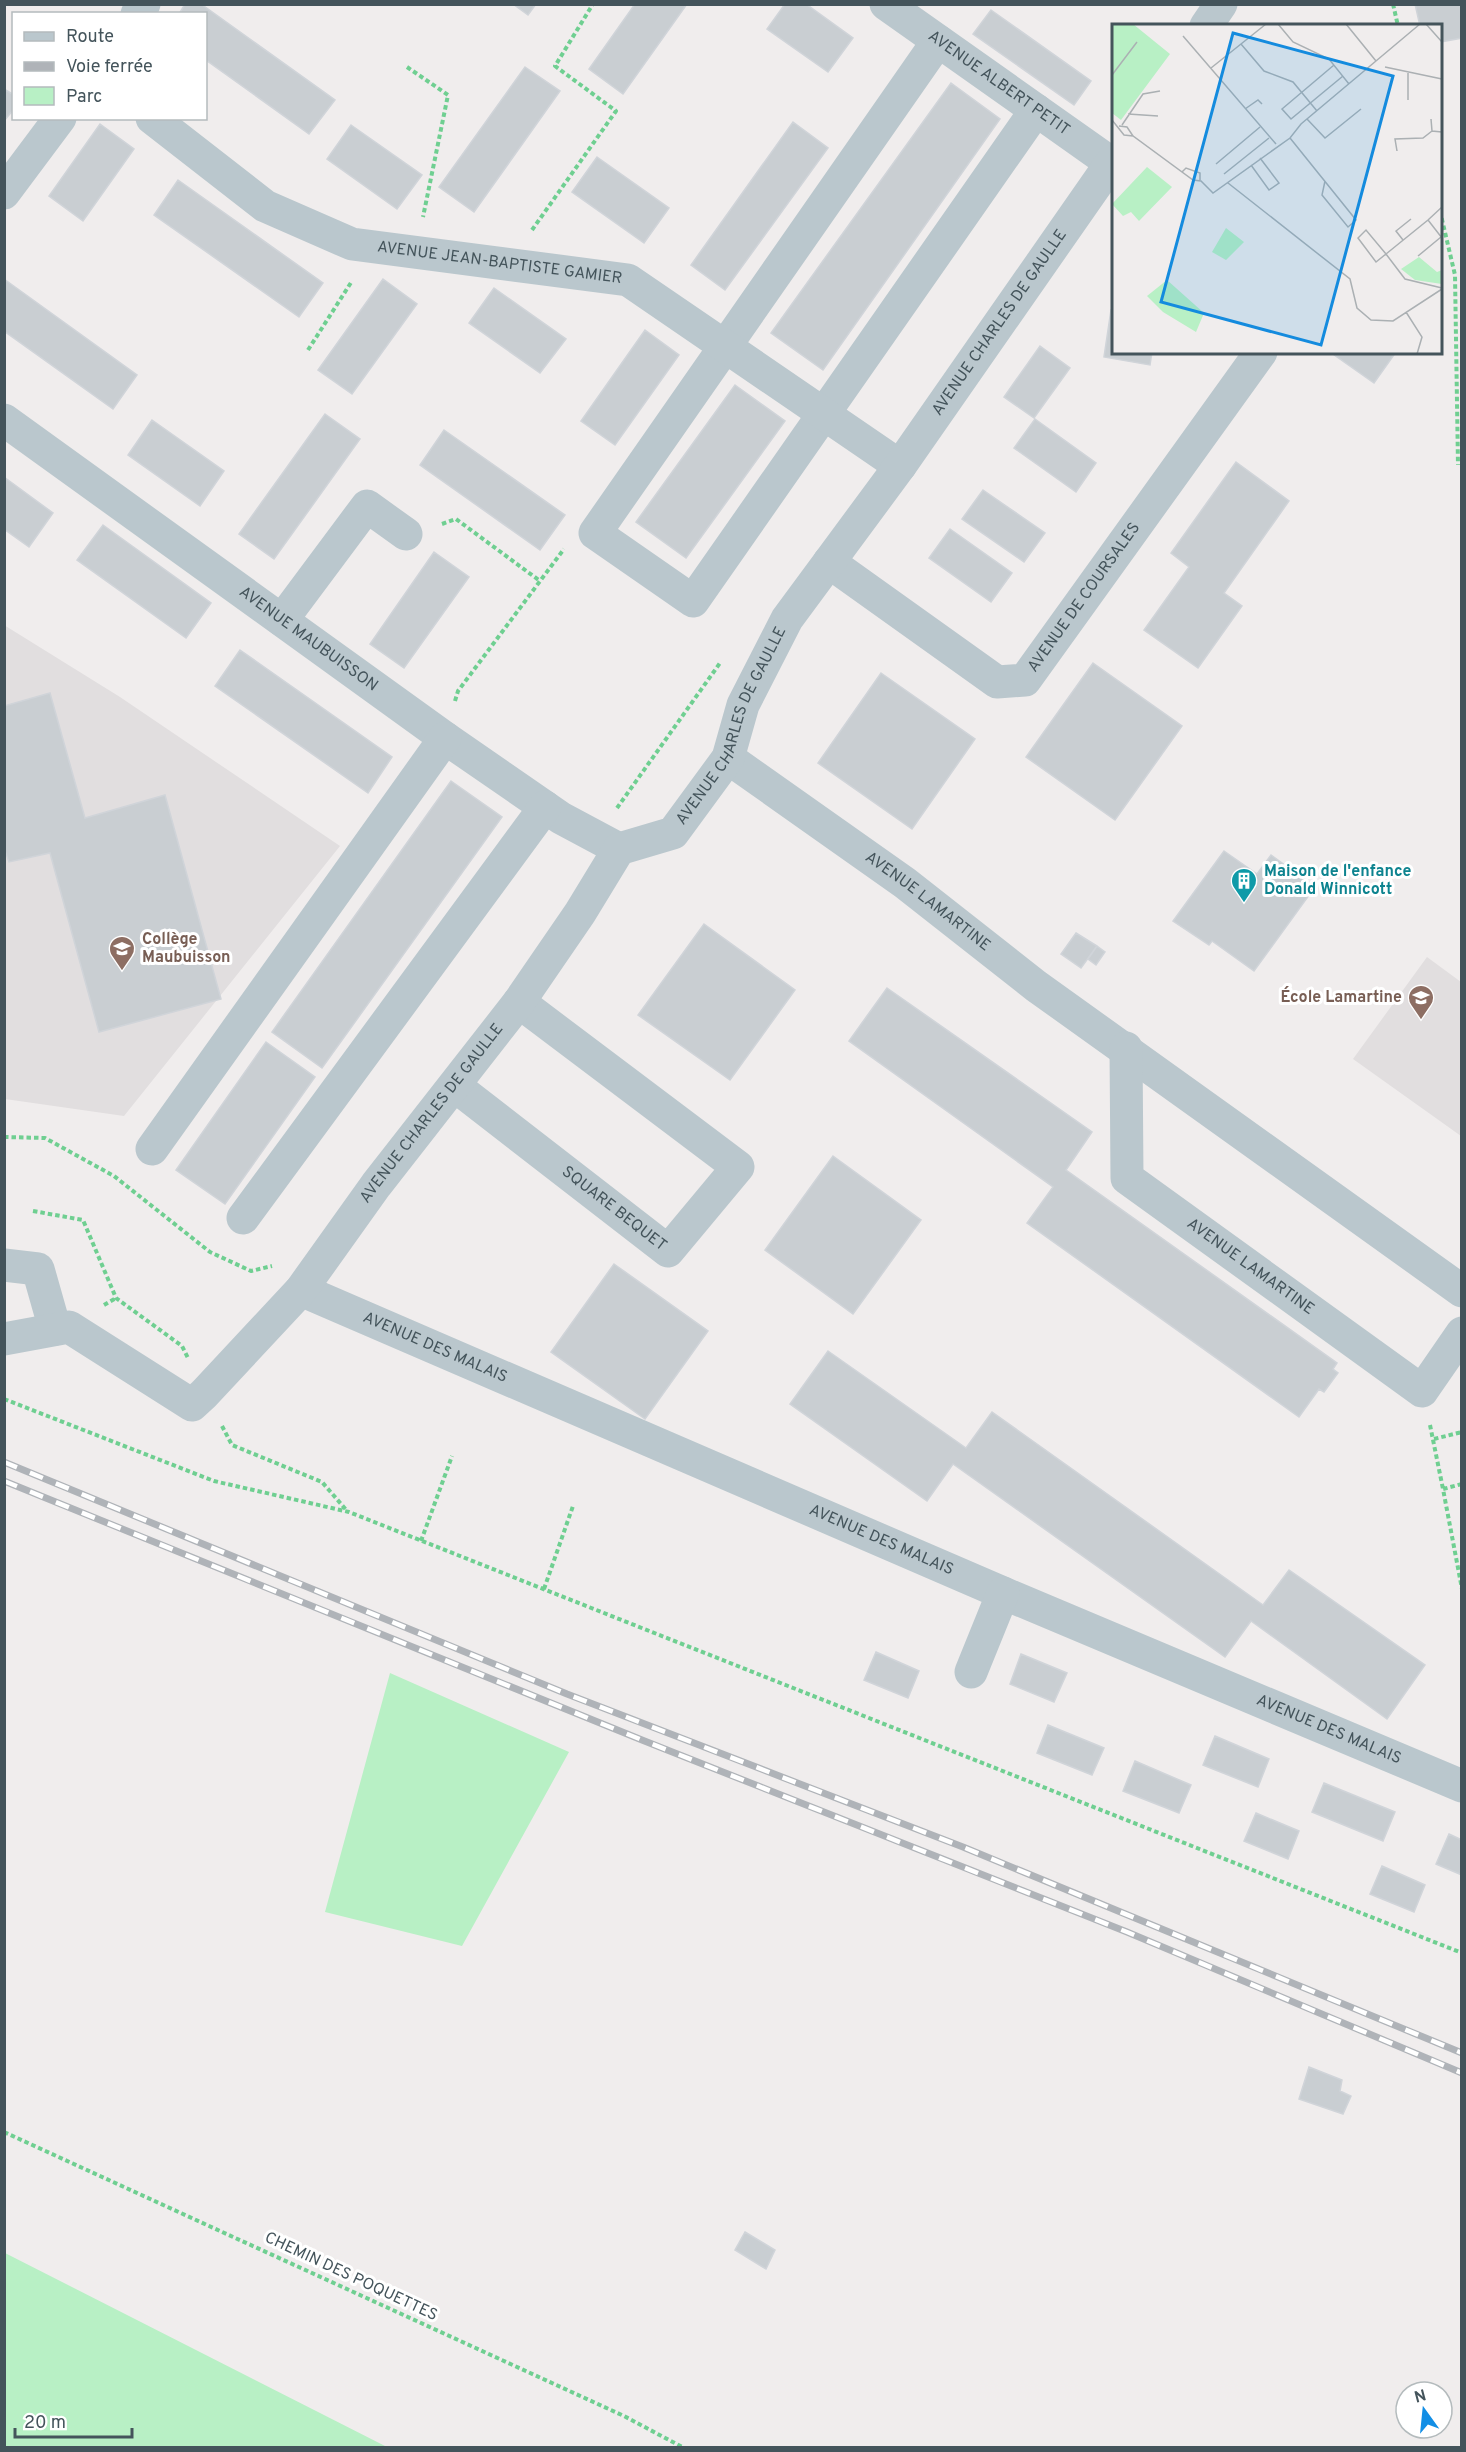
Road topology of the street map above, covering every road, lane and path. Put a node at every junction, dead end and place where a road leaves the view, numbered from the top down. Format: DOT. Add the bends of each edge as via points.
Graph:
graph roads {
  1 [pos="593,4"];
  2 [pos="886,4"];
  3 [pos="1221,4"];
  4 [pos="1393,4"];
  5 [pos="1207,24"];
  6 [pos="1398,24"];
  7 [pos="938,41"];
  8 [pos="407,67"];
  9 [pos="1036,110"];
  10 [pos="59,120"];
  11 [pos="155,120"];
  12 [pos="1112,161"];
  13 [pos="4,193"];
  14 [pos="1442,219"];
  15 [pos="373,247"];
  16 [pos="416,253"];
  17 [pos="507,265"];
  18 [pos="726,345"];
  19 [pos="308,350"];
  20 [pos="1260,354"];
  21 [pos="824,414"];
  22 [pos="4,420"];
  23 [pos="1458,465"];
  24 [pos="900,466"];
  25 [pos="595,532"];
  26 [pos="406,534"];
  27 [pos="829,562"];
  28 [pos="540,581"];
  29 [pos="282,620"];
  30 [pos="722,661"];
  31 [pos="445,738"];
  32 [pos="728,758"];
  33 [pos="545,807"];
  34 [pos="608,843"];
  35 [pos="519,1002"];
  36 [pos="1126,1048"];
  37 [pos="455,1086"];
  38 [pos="4,1137"];
  39 [pos="152,1149"];
  40 [pos="243,1218"];
  41 [pos="281,1264"];
  42 [pos="4,1265"];
  43 [pos="301,1290"];
  44 [pos="1461,1291"];
  45 [pos="55,1329"];
  46 [pos="1461,1333"];
  47 [pos="4,1339"];
  48 [pos="1422,1391"];
  49 [pos="4,1399"];
  50 [pos="1461,1432"];
  51 [pos="1434,1439"];
  52 [pos="452,1456"];
  53 [pos="1461,1484"];
  54 [pos="1443,1489"];
  55 [pos="573,1506"];
  56 [pos="421,1541"];
  57 [pos="544,1589"];
  58 [pos="1461,1589"];
  59 [pos="1003,1593"];
  60 [pos="971,1672"];
  61 [pos="1461,1786"];
  62 [pos="1461,1953"];
  63 [pos="4,2132"];
  64 [pos="684,2448"];
  1 -- 17 [label="path" via="555,66 616,111"];
  2 -- 7 [label="street, AVENUE ALBERT PETIT"];
  3 -- 5 [label="street"];
  4 -- 6 [label="path"];
  7 -- 9 [label="street, AVENUE ALBERT PETIT"];
  7 -- 18 [label="street"];
  8 -- 16 [label="path" via="448,94"];
  9 -- 12 [label="street, AVENUE ALBERT PETIT"];
  9 -- 21 [label="street"];
  10 -- 13 [label="street"];
  11 -- 15 [label="street, AVENUE JEAN-BAPTISTE GAMIER" via="265,206 352,244"];
  12 -- 24 [label="street, AVENUE CHARLES DE GAULLE"];
  14 -- 23 [label="path" via="1455,274"];
  15 -- 16 [label="street, AVENUE JEAN-BAPTISTE GAMIER"];
  15 -- 19 [label="path"];
  16 -- 17 [label="street, AVENUE JEAN-BAPTISTE GAMIER"];
  17 -- 18 [label="street, AVENUE JEAN-BAPTISTE GAMIER" via="628,280"];
  18 -- 21 [label="street, AVENUE JEAN-BAPTISTE GAMIER"];
  18 -- 25 [label="street"];
  20 -- 27 [label="street, AVENUE DE COURSALES" via="1026,680 997,682"];
  21 -- 24 [label="street, AVENUE JEAN-BAPTISTE GAMIER"];
  21 -- 25 [label="street" via="693,601"];
  22 -- 29 [label="street, AVENUE MAUBUISSON"];
  24 -- 27 [label="street, AVENUE CHARLES DE GAULLE"];
  25 -- 28 [label="path" via="571,540"];
  26 -- 28 [label="path" via="456,519"];
  26 -- 29 [label="street" via="367,506"];
  27 -- 32 [label="street, AVENUE CHARLES DE GAULLE" via="787,619 743,705"];
  28 -- 31 [label="path" via="458,691"];
  29 -- 31 [label="street, AVENUE MAUBUISSON"];
  30 -- 34 [label="path"];
  31 -- 33 [label="street, AVENUE MAUBUISSON"];
  31 -- 39 [label="street"];
  32 -- 34 [label="street, AVENUE CHARLES DE GAULLE" via="673,833"];
  32 -- 36 [label="street, AVENUE LAMARTINE" via="905,883 1036,986"];
  33 -- 34 [label="street, AVENUE MAUBUISSON"];
  33 -- 40 [label="street"];
  34 -- 35 [label="street, AVENUE CHARLES DE GAULLE" via="580,913"];
  35 -- 37 [label="street, AVENUE CHARLES DE GAULLE"];
  35 -- 37 [label="street, SQUARE BEQUET" via="738,1167 668,1251"];
  36 -- 44 [label="street, AVENUE LAMARTINE"];
  36 -- 48 [label="street, AVENUE LAMARTINE" via="1128,1178"];
  37 -- 43 [label="street, AVENUE CHARLES DE GAULLE" via="376,1185"];
  38 -- 41 [label="path" via="45,1138 114,1176 210,1252 251,1270"];
  42 -- 45 [label="street" via="38,1269"];
  43 -- 45 [label="street, AVENUE CHARLES DE GAULLE" via="192,1405 69,1327"];
  43 -- 59 [label="street, AVENUE DES MALAIS"];
  45 -- 47 [label="street"];
  46 -- 48 [label="street"];
  48 -- 51 [label="path"];
  49 -- 56 [label="path" via="214,1481 341,1509"];
  50 -- 51 [label="path"];
  51 -- 54 [label="path"];
  52 -- 56 [label="path"];
  53 -- 54 [label="path"];
  54 -- 58 [label="path"];
  55 -- 57 [label="path"];
  56 -- 57 [label="path"];
  57 -- 62 [label="path"];
  59 -- 60 [label="street"];
  59 -- 61 [label="street, AVENUE DES MALAIS"];
  63 -- 64 [label="path, CHEMIN DES POQUETTES" via="624,2416"];
}
